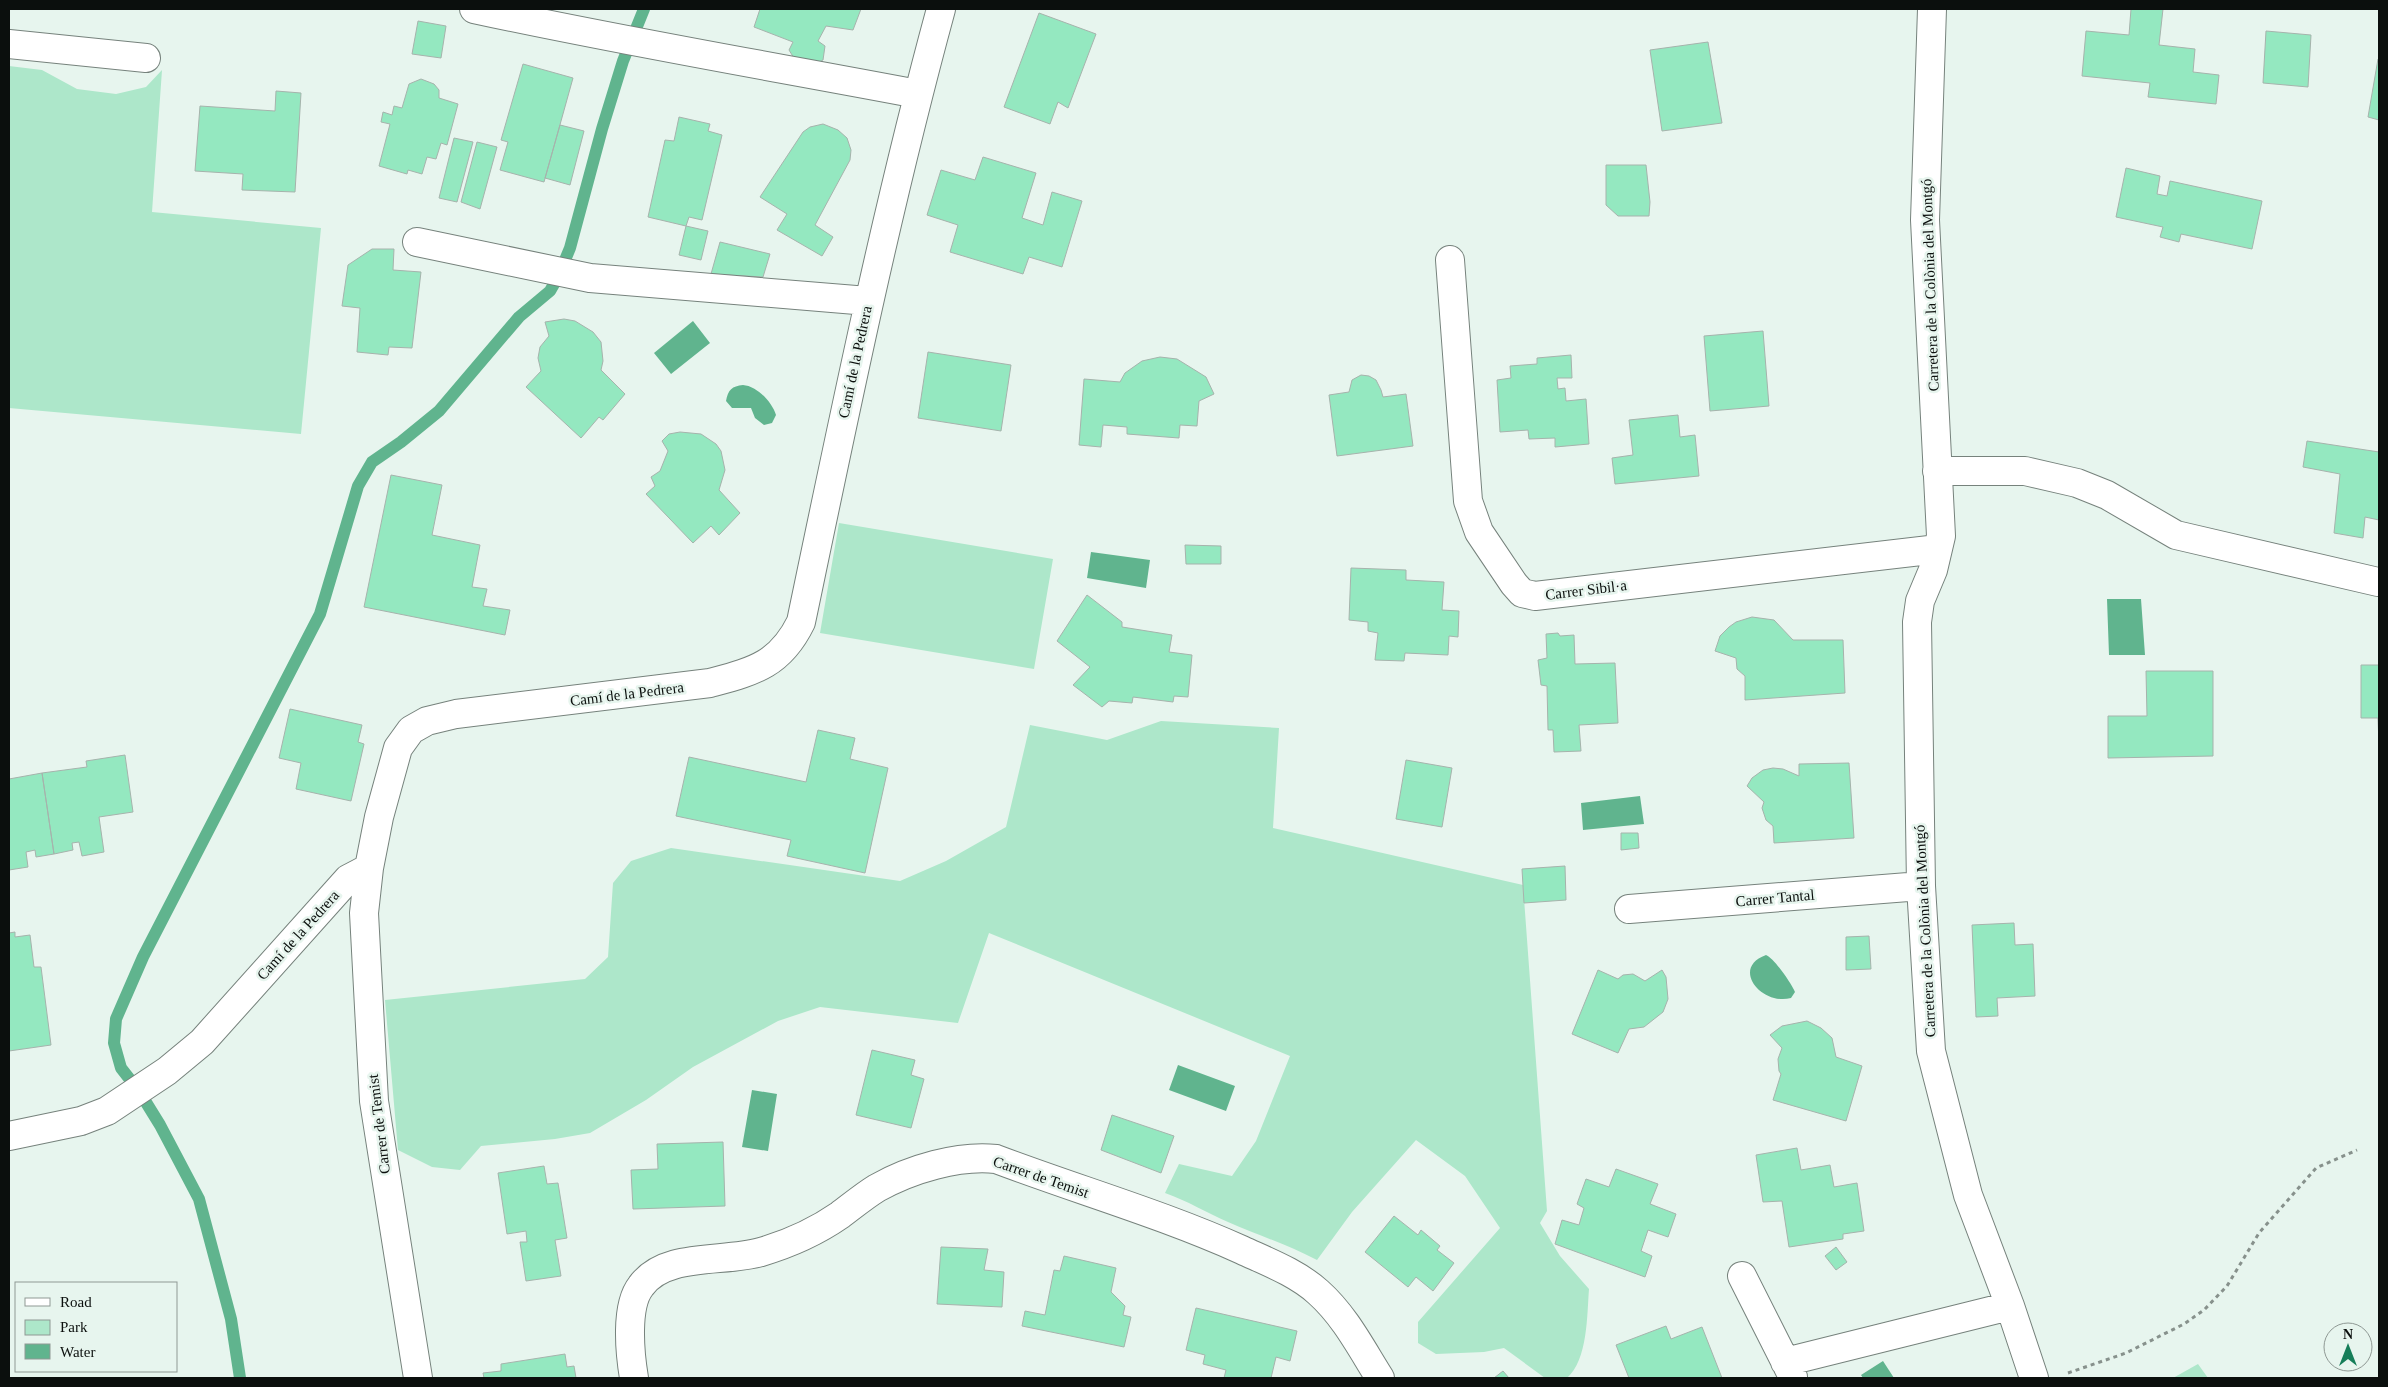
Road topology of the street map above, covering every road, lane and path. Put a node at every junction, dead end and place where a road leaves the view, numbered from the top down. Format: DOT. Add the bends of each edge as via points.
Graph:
graph roads {
  1 [pos="474,9"];
  2 [pos="941,9"];
  3 [pos="1932,9"];
  4 [pos="9,44"];
  5 [pos="146,58"];
  6 [pos="918,94"];
  7 [pos="418,242"];
  8 [pos="1450,260"];
  9 [pos="868,301"];
  10 [pos="1937,471"];
  11 [pos="1938,549"];
  12 [pos="2378,582"];
  13 [pos="369,868"];
  14 [pos="1921,886"];
  15 [pos="1629,909"];
  16 [pos="9,1136"];
  17 [pos="2357,1150"];
  18 [pos="1742,1276"];
  19 [pos="2010,1306"];
  20 [pos="1789,1370"];
  21 [pos="2067,1373"];
  22 [pos="418,1378"];
  23 [pos="634,1378"];
  24 [pos="1380,1378"];
  25 [pos="2034,1378"];
  1 -- 6 [label="street" via="604,38"];
  2 -- 6 [label="street, Camí de la Pedrera"];
  3 -- 10 [label="street, Carretera de la Colònia del Montgó" via="1925,220"];
  4 -- 5 [label="street"];
  6 -- 9 [label="street, Camí de la Pedrera"];
  7 -- 9 [label="street" via="590,278"];
  8 -- 11 [label="street, Carrer Sibil·a" via="1468,501 1479,532 1522,593 1535,596"];
  9 -- 13 [label="street, Camí de la Pedrera" via="801,622 782,652 769,663 748,673 710,683 427,720 412,730 398,748"];
  10 -- 11 [label="street, Carretera de la Colònia del Montgó" via="1941,536"];
  10 -- 12 [label="street" via="2025,471 2077,484 2107,495 2176,535"];
  11 -- 14 [label="street, Carretera de la Colònia del Montgó" via="1920,601 1917,622"];
  13 -- 16 [label="street, Camí de la Pedrera" via="348,879 202,1042 167,1071 108,1111 81,1121"];
  13 -- 22 [label="street, Carrer de Temist" via="364,913 374,1101"];
  14 -- 15 [label="street, Carrer Tantal"];
  14 -- 19 [label="street, Carretera de la Colònia del Montgó" via="1931,1051 1968,1195"];
  17 -- 21 [label="path" via="2316,1168 2259,1232 2227,1286 2204,1310 2184,1324 2126,1353"];
  18 -- 20 [label="street"];
  19 -- 20 [label="street"];
  19 -- 25 [label="street, Carretera de la Colònia del Montgó"];
  23 -- 24 [label="street, Carrer de Temist" via="630,1354 632,1316 636,1294 653,1272 669,1266 761,1252 800,1237 838,1216 877,1188 922,1169 975,1157 996,1159 1181,1225 1301,1279 1335,1310"];
}
